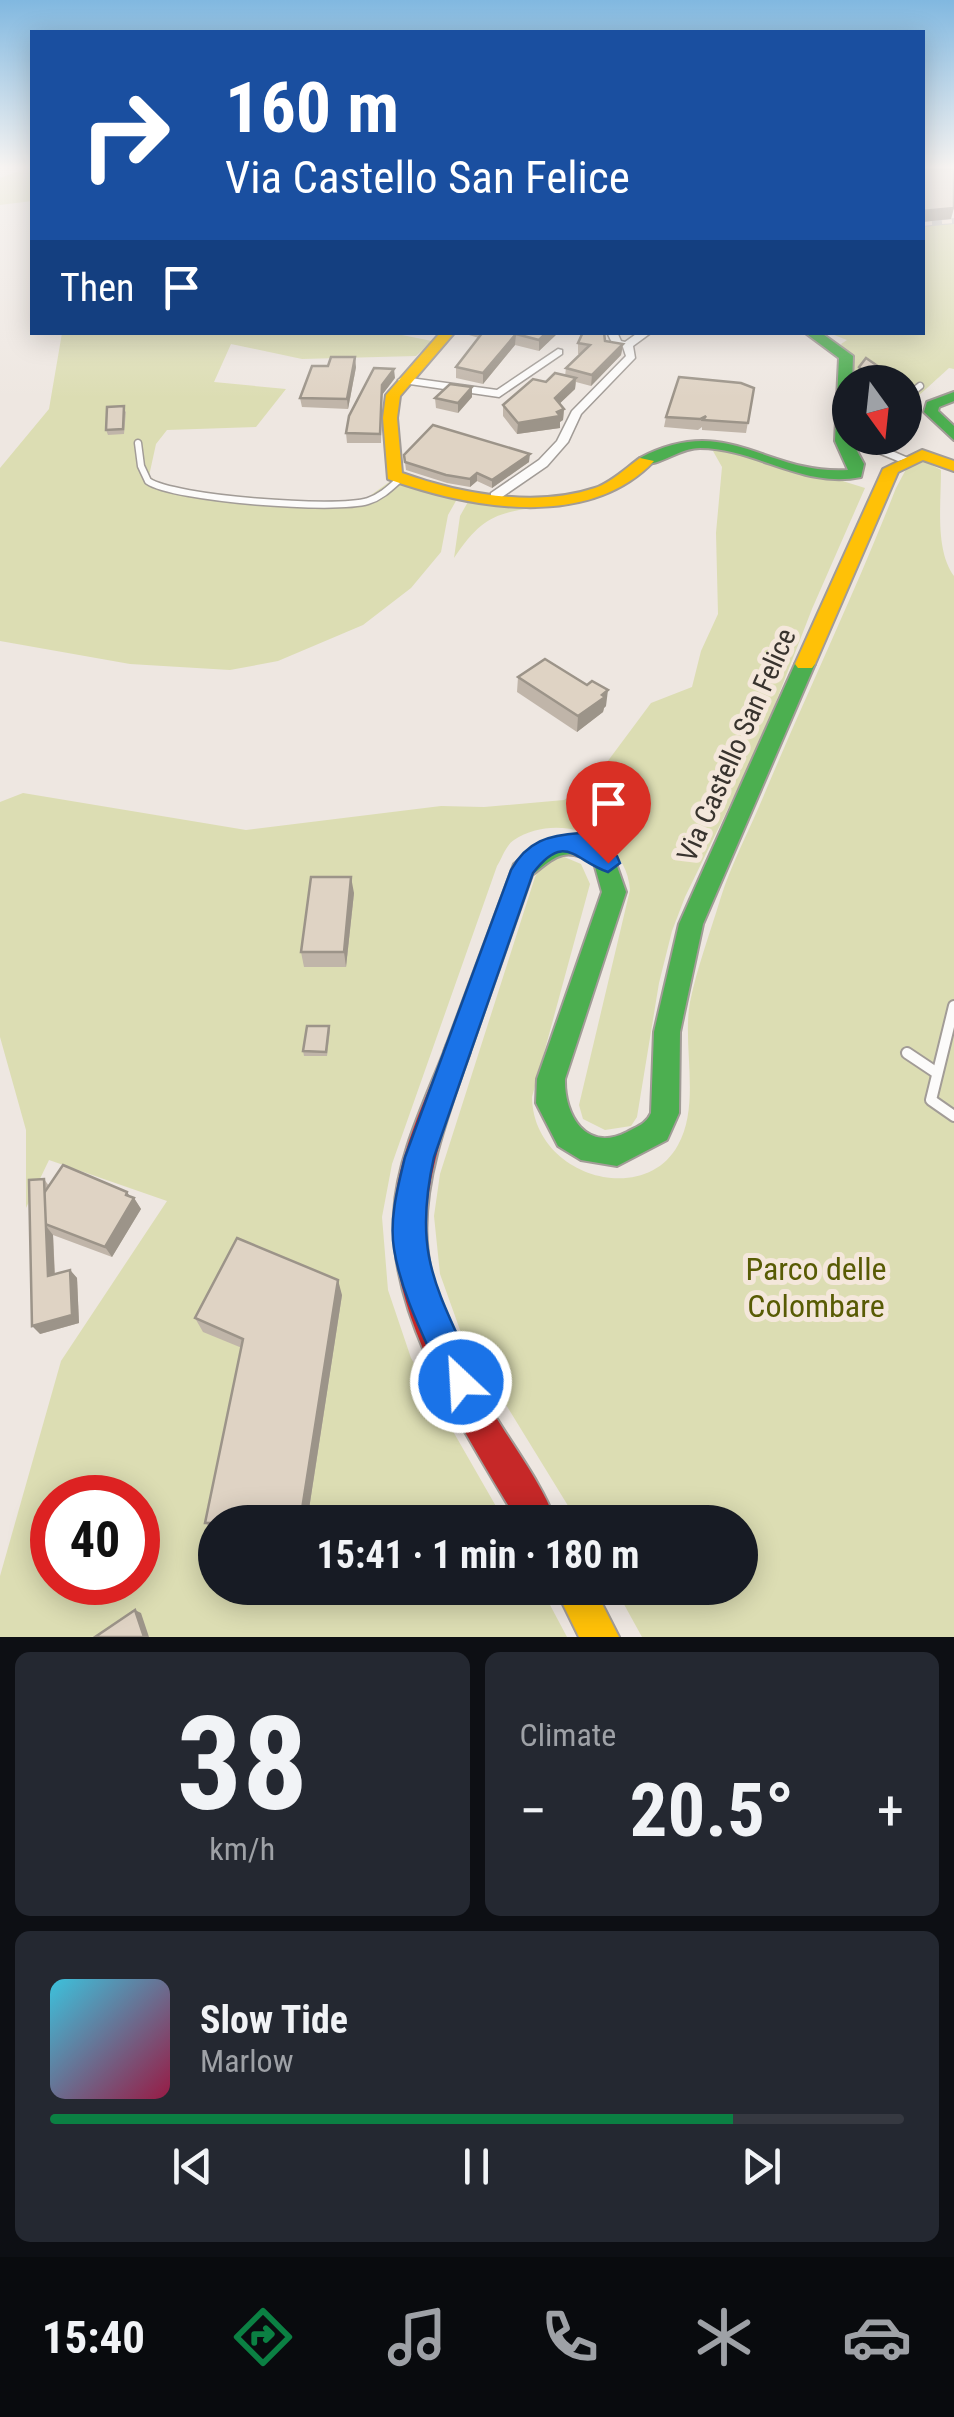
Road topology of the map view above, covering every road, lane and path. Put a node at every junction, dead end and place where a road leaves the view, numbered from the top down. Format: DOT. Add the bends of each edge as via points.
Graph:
graph roads {
  1 [pos="447,335"];
  2 [pos="613,335"];
  3 [pos="642,335"];
  4 [pos="818,335"];
  5 [pos="627,345"];
  6 [pos="558,352"];
  7 [pos="846,365"];
  8 [pos="403,380"];
  9 [pos="954,396"];
  10 [pos="954,436"];
  11 [pos="138,443"];
  12 [pos="851,455"];
  13 [pos="896,455"];
  14 [pos="902,458"];
  15 [pos="954,466"];
  16 [pos="400,479"];
  17 [pos="495,496"];
  18 [pos="954,1006"];
  19 [pos="906,1054"];
  20 [pos="937,1073"];
  21 [pos="954,1116"];
  22 [pos="529,1505"];
  23 [pos="583,1605"];
  24 [pos="600,1637"];
  1 -- 8 [label="street"];
  2 -- 5 [label="street"];
  3 -- 5 [label="street"];
  4 -- 7 [label="street" via="846,356"];
  5 -- 17 [label="street" via="632,356 576,414 562,442"];
  6 -- 8 [label="street" via="499,394"];
  8 -- 16 [label="street" via="390,418 391,470"];
  9 -- 10 [label="street" via="942,398 931,412"];
  11 -- 16 [label="lane" via="144,476 155,486 194,492 344,505 381,496"];
  12 -- 17 [label="street" via="855,474 845,478 684,442 602,492 546,501"];
  13 -- 14 [label="street"];
  14 -- 15 [label="street" via="924,454"];
  14 -- 22 [label="street, Via Castello San Felice" via="891,469 690,924 666,1032 665,1113 657,1130 617,1152 591,1150 568,1136 550,1104 551,1079 614,892 614,875 580,842 536,851 522,870 420,1157 409,1247 449,1358"];
  16 -- 17 [label="street"];
  18 -- 20 [label="lane"];
  19 -- 20 [label="lane"];
  20 -- 21 [label="lane" via="931,1100"];
  23 -- 24 [label="street"];
}
